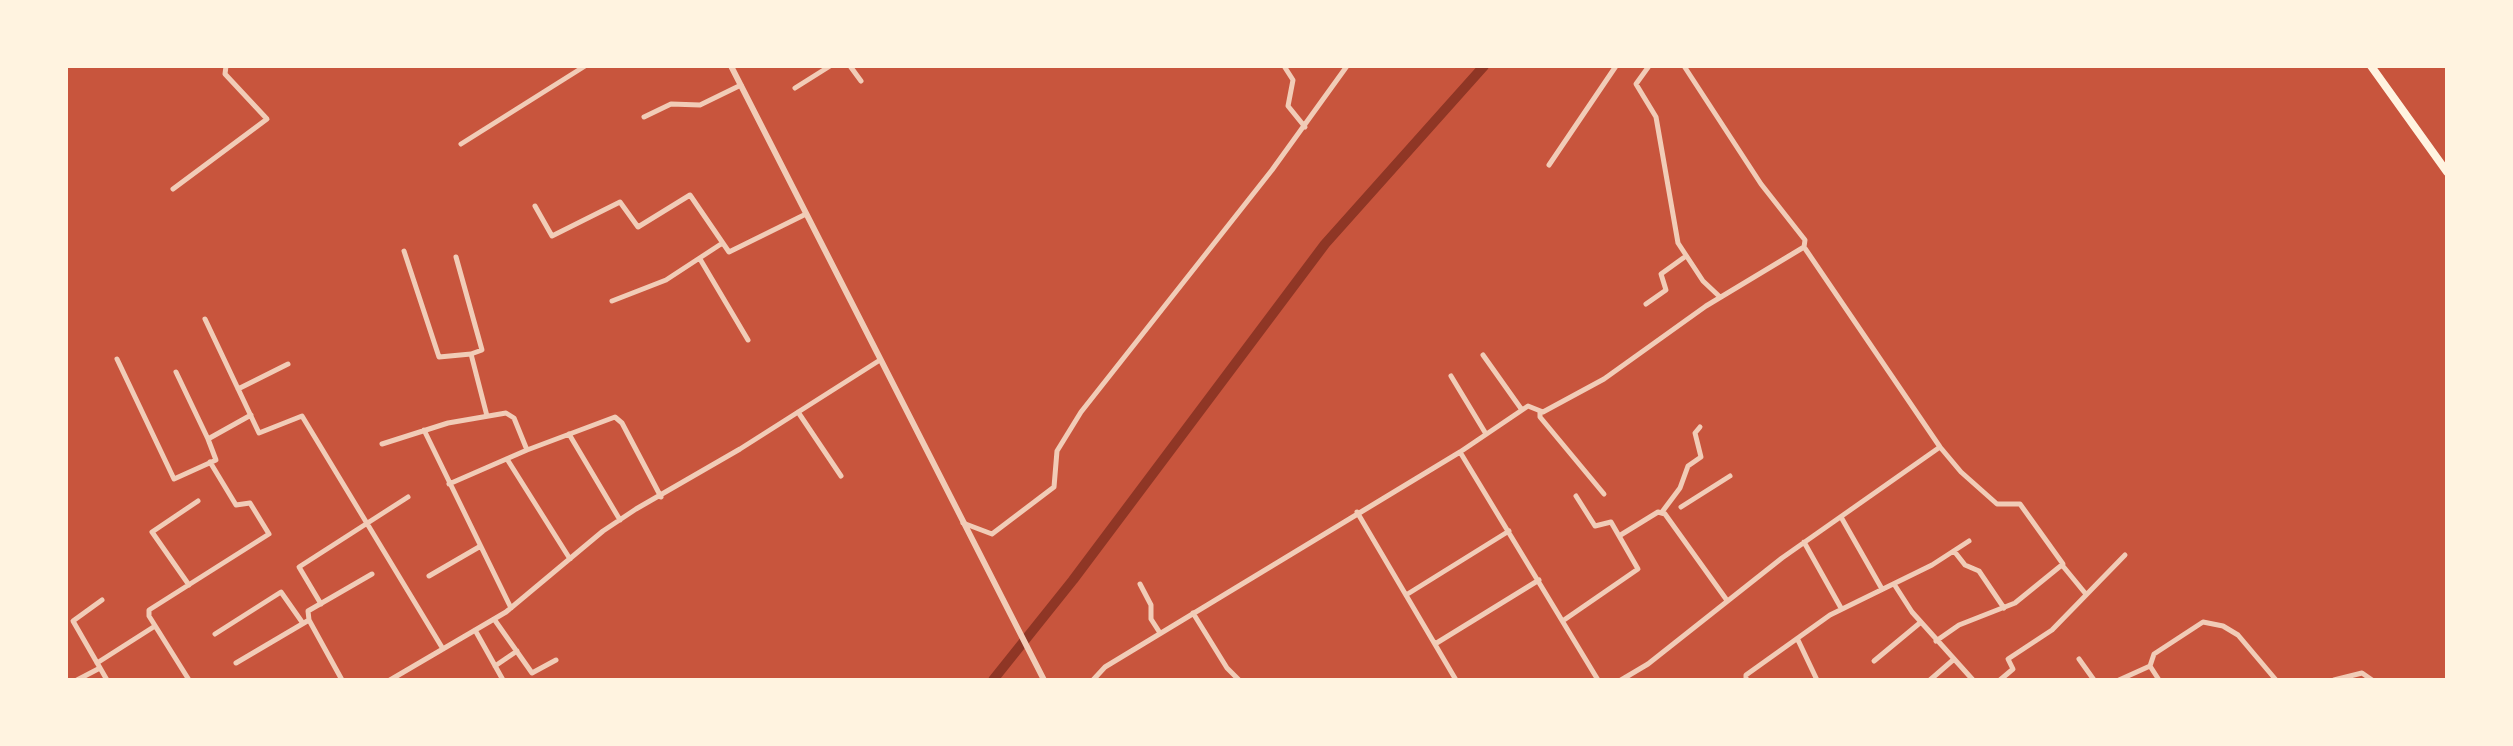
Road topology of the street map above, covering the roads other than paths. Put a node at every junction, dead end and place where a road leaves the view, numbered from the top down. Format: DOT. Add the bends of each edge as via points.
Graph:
graph roads {
  1 [pos="226,66"];
  2 [pos="585,66"];
  3 [pos="731,66"];
  4 [pos="830,66"];
  5 [pos="850,66"];
  6 [pos="1284,66"];
  7 [pos="1347,66"];
  8 [pos="1616,66"];
  9 [pos="1649,66"];
  10 [pos="1684,66"];
  11 [pos="2371,66"];
  12 [pos="861,81"];
  13 [pos="741,85"];
  14 [pos="795,88"];
  15 [pos="644,117"];
  16 [pos="1305,127"];
  17 [pos="461,144"];
  18 [pos="1549,165"];
  19 [pos="2447,172"];
  20 [pos="173,189"];
  21 [pos="535,206"];
  22 [pos="806,214"];
  23 [pos="721,244"];
  24 [pos="1804,247"];
  25 [pos="404,251"];
  26 [pos="1686,256"];
  27 [pos="456,257"];
  28 [pos="700,259"];
  29 [pos="1720,297"];
  30 [pos="612,301"];
  31 [pos="1646,304"];
  32 [pos="205,319"];
  33 [pos="748,340"];
  34 [pos="471,354"];
  35 [pos="1483,355"];
  36 [pos="117,359"];
  37 [pos="880,360"];
  38 [pos="288,364"];
  39 [pos="176,372"];
  40 [pos="1451,376"];
  41 [pos="238,389"];
  42 [pos="1522,410"];
  43 [pos="1540,411"];
  44 [pos="798,412"];
  45 [pos="251,415"];
  46 [pos="487,416"];
  47 [pos="1700,427"];
  48 [pos="424,430"];
  49 [pos="569,434"];
  50 [pos="1486,434"];
  51 [pos="208,439"];
  52 [pos="382,444"];
  53 [pos="1940,447"];
  54 [pos="527,450"];
  55 [pos="1460,452"];
  56 [pos="507,459"];
  57 [pos="210,462"];
  58 [pos="841,476"];
  59 [pos="1730,476"];
  60 [pos="449,484"];
  61 [pos="1604,494"];
  62 [pos="1576,496"];
  63 [pos="408,497"];
  64 [pos="661,497"];
  65 [pos="198,501"];
  66 [pos="1681,507"];
  67 [pos="1357,512"];
  68 [pos="1662,512"];
  69 [pos="1841,516"];
  70 [pos="620,520"];
  71 [pos="962,522"];
  72 [pos="365,524"];
  73 [pos="1509,531"];
  74 [pos="1619,536"];
  75 [pos="1969,541"];
  76 [pos="1804,542"];
  77 [pos="479,547"];
  78 [pos="1954,551"];
  79 [pos="2125,555"];
  80 [pos="570,559"];
  81 [pos="2062,565"];
  82 [pos="372,574"];
  83 [pos="429,576"];
  84 [pos="1539,580"];
  85 [pos="1140,584"];
  86 [pos="1894,584"];
  87 [pos="189,585"];
  88 [pos="1882,589"];
  89 [pos="2085,593"];
  90 [pos="1406,595"];
  91 [pos="1726,599"];
  92 [pos="102,600"];
  93 [pos="321,604"];
  94 [pos="511,608"];
  95 [pos="1841,608"];
  96 [pos="2004,608"];
  97 [pos="1193,613"];
  98 [pos="494,619"];
  99 [pos="1564,620"];
  100 [pos="306,621"];
  101 [pos="1921,622"];
  102 [pos="155,626"];
  103 [pos="475,630"];
  104 [pos="1160,633"];
  105 [pos="215,634"];
  106 [pos="1798,640"];
  107 [pos="1936,641"];
  108 [pos="1435,644"];
  109 [pos="443,649"];
  110 [pos="517,651"];
  111 [pos="2079,659"];
  112 [pos="556,660"];
  113 [pos="1953,660"];
  114 [pos="1874,661"];
  115 [pos="236,663"];
  116 [pos="98,665"];
  117 [pos="495,666"];
  118 [pos="2150,666"];
  119 [pos="77,680"];
  120 [pos="107,680"];
  121 [pos="189,680"];
  122 [pos="342,680"];
  123 [pos="390,680"];
  124 [pos="503,680"];
  125 [pos="1044,680"];
  126 [pos="1093,680"];
  127 [pos="1239,680"];
  128 [pos="1456,680"];
  129 [pos="1598,680"];
  130 [pos="1621,680"];
  131 [pos="1746,680"];
  132 [pos="1817,680"];
  133 [pos="1930,680"];
  134 [pos="1973,680"];
  135 [pos="2000,680"];
  136 [pos="2094,680"];
  137 [pos="2119,680"];
  138 [pos="2159,680"];
  139 [pos="2276,680"];
  140 [pos="2334,680"];
  141 [pos="2372,680"];
  1 -- 20 [label="street" via="225,74 267,119"];
  2 -- 17 [label="street"];
  3 -- 13 [label="street"];
  4 -- 14 [label="street"];
  5 -- 12 [label="street"];
  6 -- 16 [label="street" via="1293,80 1288,106"];
  7 -- 16 [label="street"];
  8 -- 18 [label="street"];
  9 -- 26 [label="street" via="1636,84 1656,117 1671,220"];
  10 -- 24 [label="street" via="1761,184 1805,240"];
  11 -- 19 [label="main road"];
  13 -- 15 [label="street" via="700,105 671,104"];
  13 -- 22 [label="street"];
  16 -- 71 [label="street" via="1081,412 1057,451 1054,487 992,534"];
  21 -- 23 [label="street" via="552,236 620,202 638,227 691,195"];
  22 -- 23 [label="street" via="729,252"];
  22 -- 37 [label="street"];
  23 -- 28 [label="street"];
  24 -- 29 [label="street"];
  24 -- 53 [label="street"];
  25 -- 34 [label="street" via="439,357"];
  26 -- 29 [label="street"];
  26 -- 31 [label="street" via="1661,274 1666,291"];
  27 -- 34 [label="street" via="482,349"];
  28 -- 30 [label="street" via="666,280"];
  28 -- 33 [label="street"];
  29 -- 43 [label="street" via="1604,379"];
  32 -- 41 [label="street"];
  34 -- 46 [label="street"];
  35 -- 42 [label="street"];
  36 -- 57 [label="street" via="173,479"];
  37 -- 44 [label="street"];
  37 -- 71 [label="street"];
  38 -- 41 [label="street"];
  39 -- 51 [label="street"];
  40 -- 50 [label="street"];
  41 -- 45 [label="street"];
  42 -- 43 [label="street" via="1530,405"];
  42 -- 50 [label="street"];
  43 -- 61 [label="street"];
  44 -- 58 [label="street"];
  44 -- 64 [label="street"];
  45 -- 51 [label="street"];
  45 -- 72 [label="street" via="260,433 302,416"];
  46 -- 48 [label="street"];
  46 -- 54 [label="street" via="510,413"];
  47 -- 68 [label="street" via="1695,433 1701,457 1688,466"];
  48 -- 52 [label="street"];
  48 -- 60 [label="street"];
  49 -- 54 [label="street"];
  49 -- 64 [label="street" via="611,417 619,419"];
  49 -- 70 [label="street"];
  50 -- 55 [label="street"];
  51 -- 57 [label="street" via="217,457"];
  53 -- 69 [label="street"];
  53 -- 81 [label="street" via="1997,504 2020,504"];
  54 -- 56 [label="street"];
  55 -- 67 [label="street"];
  55 -- 73 [label="street"];
  56 -- 60 [label="street"];
  56 -- 80 [label="street"];
  57 -- 87 [label="street" via="236,505 250,503 269,534"];
  59 -- 66 [label="street"];
  60 -- 77 [label="street"];
  62 -- 74 [label="street" via="1595,526 1610,521"];
  63 -- 72 [label="street"];
  64 -- 70 [label="street"];
  65 -- 87 [label="street" via="152,532"];
  67 -- 90 [label="street"];
  67 -- 97 [label="street"];
  68 -- 74 [label="street"];
  68 -- 91 [label="street"];
  69 -- 76 [label="street"];
  69 -- 88 [label="street"];
  70 -- 80 [label="street"];
  71 -- 125 [label="street"];
  72 -- 93 [label="street" via="299,567"];
  72 -- 109 [label="street"];
  73 -- 84 [label="street"];
  73 -- 90 [label="street"];
  74 -- 99 [label="street" via="1638,571"];
  75 -- 78 [label="street"];
  76 -- 91 [label="street"];
  76 -- 95 [label="street"];
  77 -- 83 [label="street"];
  77 -- 94 [label="street"];
  78 -- 86 [label="street"];
  78 -- 96 [label="street" via="1965,565 1979,571"];
  79 -- 89 [label="street"];
  80 -- 94 [label="street"];
  81 -- 89 [label="street"];
  81 -- 96 [label="street"];
  82 -- 93 [label="street"];
  84 -- 99 [label="street"];
  84 -- 108 [label="street"];
  85 -- 104 [label="street"];
  86 -- 88 [label="street"];
  86 -- 101 [label="street"];
  87 -- 102 [label="street" via="152,607"];
  88 -- 95 [label="street"];
  89 -- 135 [label="street" via="2052,630 2008,659 2012,670"];
  90 -- 108 [label="street"];
  91 -- 130 [label="street"];
  92 -- 116 [label="street" via="73,621"];
  93 -- 100 [label="street" via="307,612"];
  94 -- 98 [label="street"];
  95 -- 106 [label="street"];
  96 -- 107 [label="street" via="1959,625"];
  97 -- 104 [label="street"];
  97 -- 127 [label="street"];
  98 -- 103 [label="street"];
  98 -- 110 [label="street"];
  99 -- 129 [label="street"];
  100 -- 105 [label="street" via="281,592"];
  100 -- 115 [label="street"];
  100 -- 122 [label="street"];
  101 -- 107 [label="street"];
  101 -- 114 [label="street"];
  102 -- 116 [label="street"];
  102 -- 121 [label="street"];
  103 -- 109 [label="street"];
  103 -- 117 [label="street"];
  104 -- 126 [label="street"];
  106 -- 131 [label="street"];
  106 -- 132 [label="street"];
  107 -- 113 [label="street"];
  108 -- 128 [label="street"];
  109 -- 123 [label="street"];
  110 -- 112 [label="street" via="533,673"];
  110 -- 117 [label="street"];
  111 -- 136 [label="street"];
  113 -- 133 [label="street"];
  113 -- 134 [label="street"];
  116 -- 119 [label="street"];
  116 -- 120 [label="street"];
  117 -- 124 [label="street"];
  118 -- 137 [label="street"];
  118 -- 138 [label="street"];
  118 -- 139 [label="street" via="2160,647 2193,626 2212,622 2238,635"];
  140 -- 141 [label="street" via="2362,673"];
}
